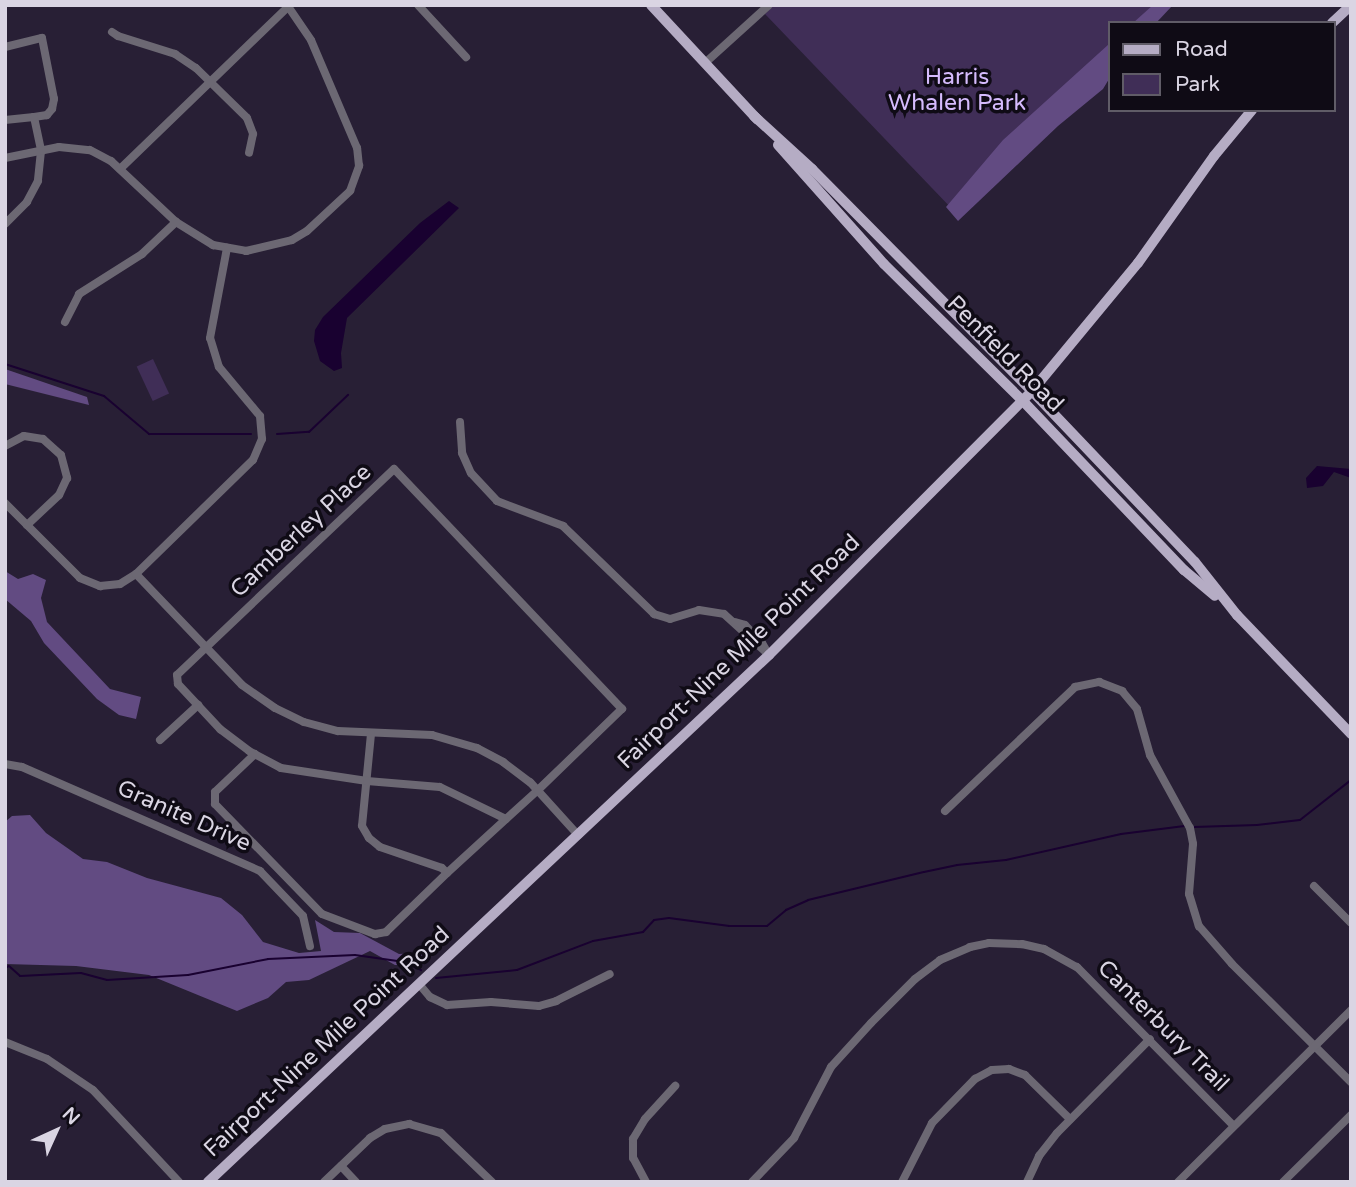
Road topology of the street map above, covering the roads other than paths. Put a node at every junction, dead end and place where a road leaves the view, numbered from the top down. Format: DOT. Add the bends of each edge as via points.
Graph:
graph roads {
  1 [pos="418,5"];
  2 [pos="651,5"];
  3 [pos="769,5"];
  4 [pos="1351,5"];
  5 [pos="289,6"];
  6 [pos="1334,21"];
  7 [pos="113,32"];
  8 [pos="5,47"];
  9 [pos="466,57"];
  10 [pos="705,63"];
  11 [pos="211,80"];
  12 [pos="1250,112"];
  13 [pos="754,116"];
  14 [pos="34,117"];
  15 [pos="5,120"];
  16 [pos="41,151"];
  17 [pos="249,153"];
  18 [pos="5,158"];
  19 [pos="121,169"];
  20 [pos="176,222"];
  21 [pos="5,224"];
  22 [pos="227,248"];
  23 [pos="65,322"];
  24 [pos="1032,391"];
  25 [pos="1022,400"];
  26 [pos="460,422"];
  27 [pos="5,446"];
  28 [pos="5,503"];
  29 [pos="27,525"];
  30 [pos="136,574"];
  31 [pos="1235,614"];
  32 [pos="205,647"];
  33 [pos="769,655"];
  34 [pos="198,705"];
  35 [pos="371,734"];
  36 [pos="1351,734"];
  37 [pos="160,740"];
  38 [pos="255,754"];
  39 [pos="5,764"];
  40 [pos="367,781"];
  41 [pos="538,790"];
  42 [pos="945,811"];
  43 [pos="506,819"];
  44 [pos="578,835"];
  45 [pos="447,873"];
  46 [pos="1314,886"];
  47 [pos="1351,923"];
  48 [pos="310,946"];
  49 [pos="610,974"];
  50 [pos="419,984"];
  51 [pos="1351,1010"];
  52 [pos="1150,1039"];
  53 [pos="5,1042"];
  54 [pos="1315,1046"];
  55 [pos="1351,1082"];
  56 [pos="675,1086"];
  57 [pos="1351,1115"];
  58 [pos="1070,1119"];
  59 [pos="1234,1126"];
  60 [pos="341,1166"];
  61 [pos="179,1182"];
  62 [pos="208,1182"];
  63 [pos="324,1182"];
  64 [pos="356,1182"];
  65 [pos="492,1182"];
  66 [pos="646,1182"];
  67 [pos="752,1182"];
  68 [pos="902,1182"];
  69 [pos="1027,1182"];
  70 [pos="1178,1182"];
  71 [pos="1283,1182"];
  1 -- 9 [label="street"];
  2 -- 10 [label="main road, Penfield Road"];
  3 -- 10 [label="street"];
  4 -- 6 [label="main road"];
  5 -- 11 [label="street"];
  5 -- 22 [label="street" via="311,40 357,148 356,179 350,191 292,240 246,251"];
  7 -- 11 [label="street" via="175,54"];
  8 -- 14 [label="street" via="42,38 54,99 47,115"];
  10 -- 13 [label="main road, Penfield Road"];
  11 -- 17 [label="street" via="247,118 254,134"];
  11 -- 19 [label="street"];
  12 -- 24 [label="main road, Fairport-Nine Mile Point Road" via="1138,263"];
  13 -- 24 [label="main road, Penfield Road"];
  13 -- 25 [label="main road, Penfield Road" via="884,264"];
  14 -- 15 [label="street"];
  14 -- 16 [label="street"];
  16 -- 18 [label="street"];
  16 -- 19 [label="street" via="80,147 102,154"];
  16 -- 21 [label="street" via="42,166 33,192"];
  19 -- 20 [label="street"];
  20 -- 22 [label="street" via="213,245"];
  20 -- 23 [label="street" via="142,254 79,294"];
  22 -- 30 [label="street" via="210,328 211,349 260,416 259,450 238,477"];
  24 -- 25 [label="main road, Fairport-Nine Mile Point Road"];
  24 -- 31 [label="main road, Penfield Road" via="1195,562"];
  25 -- 31 [label="main road, Penfield Road" via="1167,552"];
  25 -- 33 [label="main road, Fairport-Nine Mile Point Road"];
  26 -- 33 [label="street" via="462,453 471,473 497,501 554,521 573,533 654,614 670,619 708,610 724,614"];
  27 -- 29 [label="street" via="24,436 34,437 50,444 65,463 64,488"];
  28 -- 29 [label="street"];
  29 -- 30 [label="street" via="89,583 120,584"];
  30 -- 32 [label="street"];
  31 -- 36 [label="main road, Penfield Road"];
  32 -- 34 [label="street, Camberley Place" via="177,676 178,684"];
  32 -- 35 [label="street" via="251,693 289,715 338,731"];
  32 -- 41 [label="street, Camberley Place" via="394,469 622,709"];
  33 -- 44 [label="main road, Fairport-Nine Mile Point Road"];
  34 -- 37 [label="street"];
  34 -- 38 [label="street, Camberley Place" via="220,729"];
  35 -- 40 [label="street"];
  35 -- 41 [label="street" via="417,733 463,743 503,762"];
  38 -- 40 [label="street, Camberley Place" via="281,768"];
  38 -- 45 [label="street" via="215,793 215,804 322,914 375,934 386,932"];
  39 -- 48 [label="street, Granite Drive" via="22,766 260,871 303,916"];
  40 -- 43 [label="street, Camberley Place" via="440,787"];
  40 -- 45 [label="street" via="362,825 369,838 380,847"];
  41 -- 43 [label="street"];
  41 -- 44 [label="street"];
  42 -- 54 [label="street" via="1075,687 1099,682 1122,691 1137,709 1150,755 1190,828 1189,894 1199,926"];
  43 -- 45 [label="street"];
  44 -- 50 [label="main road, Fairport-Nine Mile Point Road"];
  46 -- 47 [label="street"];
  49 -- 50 [label="street" via="539,1006 447,1005 430,997"];
  50 -- 62 [label="main road, Fairport-Nine Mile Point Road"];
  51 -- 54 [label="street"];
  52 -- 58 [label="street"];
  52 -- 59 [label="street, Canterbury Trail"];
  52 -- 67 [label="street, Canterbury Trail" via="1093,980 1044,949 1006,943 955,953 915,979 843,1052 802,1128"];
  53 -- 61 [label="street" via="47,1059 93,1090"];
  54 -- 55 [label="street"];
  54 -- 59 [label="street"];
  56 -- 66 [label="street" via="645,1119 634,1139 633,1158"];
  57 -- 71 [label="street"];
  58 -- 68 [label="street" via="1025,1074 1001,1069 984,1073 932,1123"];
  58 -- 69 [label="street" via="1048,1143"];
  59 -- 70 [label="street"];
  60 -- 63 [label="street"];
  60 -- 64 [label="street"];
  60 -- 65 [label="street" via="378,1133 417,1125 447,1137"];
}
